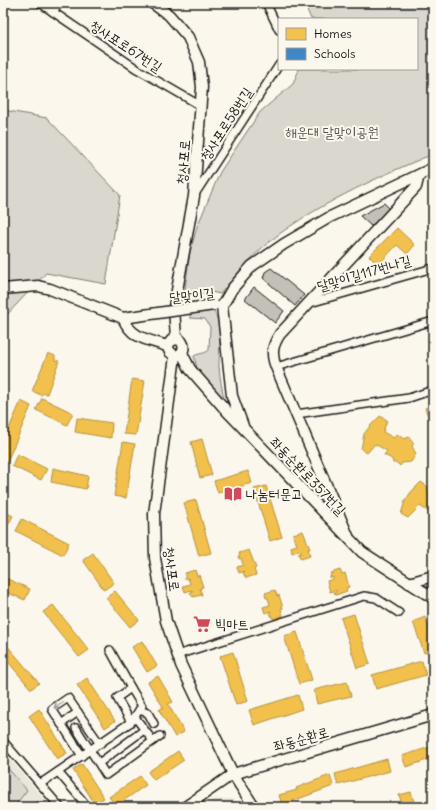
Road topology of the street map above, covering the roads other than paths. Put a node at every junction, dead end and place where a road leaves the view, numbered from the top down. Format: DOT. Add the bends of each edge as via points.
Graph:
graph roads {
  1 [pos="40,3"];
  2 [pos="59,3"];
  3 [pos="152,3"];
  4 [pos="266,3"];
  5 [pos="53,12"];
  6 [pos="278,28"];
  7 [pos="278,67"];
  8 [pos="201,106"];
  9 [pos="433,168"];
  10 [pos="419,175"];
  11 [pos="194,196"];
  12 [pos="433,268"];
  13 [pos="3,289"];
  14 [pos="310,303"];
  15 [pos="218,306"];
  16 [pos="126,317"];
  17 [pos="433,321"];
  18 [pos="176,339"];
  19 [pos="167,346"];
  20 [pos="179,355"];
  21 [pos="276,367"];
  22 [pos="433,390"];
  23 [pos="296,414"];
  24 [pos="245,431"];
  25 [pos="348,536"];
  26 [pos="433,576"];
  27 [pos="409,583"];
  28 [pos="433,598"];
  29 [pos="399,613"];
  30 [pos="110,650"];
  31 [pos="177,654"];
  32 [pos="131,688"];
  33 [pos="139,710"];
  34 [pos="78,712"];
  35 [pos="433,715"];
  36 [pos="133,720"];
  37 [pos="61,724"];
  38 [pos="154,724"];
  39 [pos="76,728"];
  40 [pos="144,730"];
  41 [pos="160,736"];
  42 [pos="3,741"];
  43 [pos="153,741"];
  44 [pos="100,744"];
  45 [pos="91,750"];
  46 [pos="82,756"];
  47 [pos="99,763"];
  48 [pos="58,772"];
  49 [pos="233,774"];
  50 [pos="40,784"];
  51 [pos="60,807"];
  52 [pos="88,807"];
  53 [pos="185,807"];
  54 [pos="254,807"];
  1 -- 5 [label="street, 청사포로67번길"];
  2 -- 5 [label="street"];
  3 -- 8 [label="street, 청사포로" via="169,15 188,37 199,62"];
  4 -- 6 [label="street"];
  5 -- 8 [label="street, 청사포로67번길" via="137,69"];
  7 -- 11 [label="street, 청사포로58번길"];
  8 -- 11 [label="street, 청사포로"];
  9 -- 10 [label="street, 달맞이길"];
  10 -- 14 [label="street" via="416,187"];
  10 -- 15 [label="street, 달맞이길" via="330,216 284,244 252,266"];
  11 -- 18 [label="street, 청사포로" via="174,307"];
  12 -- 14 [label="street, 달맞이길117번나길"];
  13 -- 16 [label="street, 달맞이길" via="38,286"];
  14 -- 21 [label="street, 달맞이길117번나길" via="276,340 272,348"];
  15 -- 16 [label="street, 달맞이길, bridge"];
  15 -- 24 [label="street" via="232,396"];
  16 -- 19 [label="street" via="128,328 136,336"];
  17 -- 21 [label="street"];
  18 -- 19 [label="street"];
  18 -- 20 [label="street" via="184,346"];
  19 -- 20 [label="street" via="170,352"];
  20 -- 24 [label="street, 좌동순환로357번길"];
  20 -- 31 [label="street, 청사포로" via="154,514 154,558 166,621"];
  21 -- 23 [label="street, 달맞이길117번나길"];
  22 -- 23 [label="street" via="409,398"];
  23 -- 25 [label="street, 달맞이길117번나길"];
  24 -- 25 [label="street, 좌동순환로357번길"];
  25 -- 27 [label="street, 좌동순환로357번길" via="362,552"];
  26 -- 27 [label="street"];
  27 -- 28 [label="street, 좌동순환로357번길"];
  29 -- 31 [label="street" via="376,598 364,596"];
  30 -- 32 [label="street"];
  31 -- 49 [label="street, 청사포로"];
  32 -- 33 [label="street" via="142,706"];
  32 -- 36 [label="street" via="117,698"];
  33 -- 36 [label="street"];
  33 -- 38 [label="street" via="148,713"];
  34 -- 37 [label="street"];
  34 -- 37 [label="street, one-way" via="68,698 52,710"];
  34 -- 44 [label="street"];
  35 -- 49 [label="street, 좌동순환로"];
  36 -- 40 [label="street"];
  36 -- 44 [label="street"];
  37 -- 46 [label="street"];
  39 -- 45 [label="street"];
  40 -- 43 [label="street"];
  40 -- 47 [label="street"];
  41 -- 43 [label="street"];
  42 -- 50 [label="street"];
  43 -- 47 [label="street" via="106,774"];
  44 -- 45 [label="street"];
  45 -- 46 [label="street"];
  45 -- 47 [label="street"];
  46 -- 48 [label="street"];
  48 -- 50 [label="street"];
  48 -- 52 [label="street"];
  49 -- 53 [label="street, 좌동순환로"];
  49 -- 54 [label="street, 청사포로"];
  50 -- 51 [label="street"];
}
